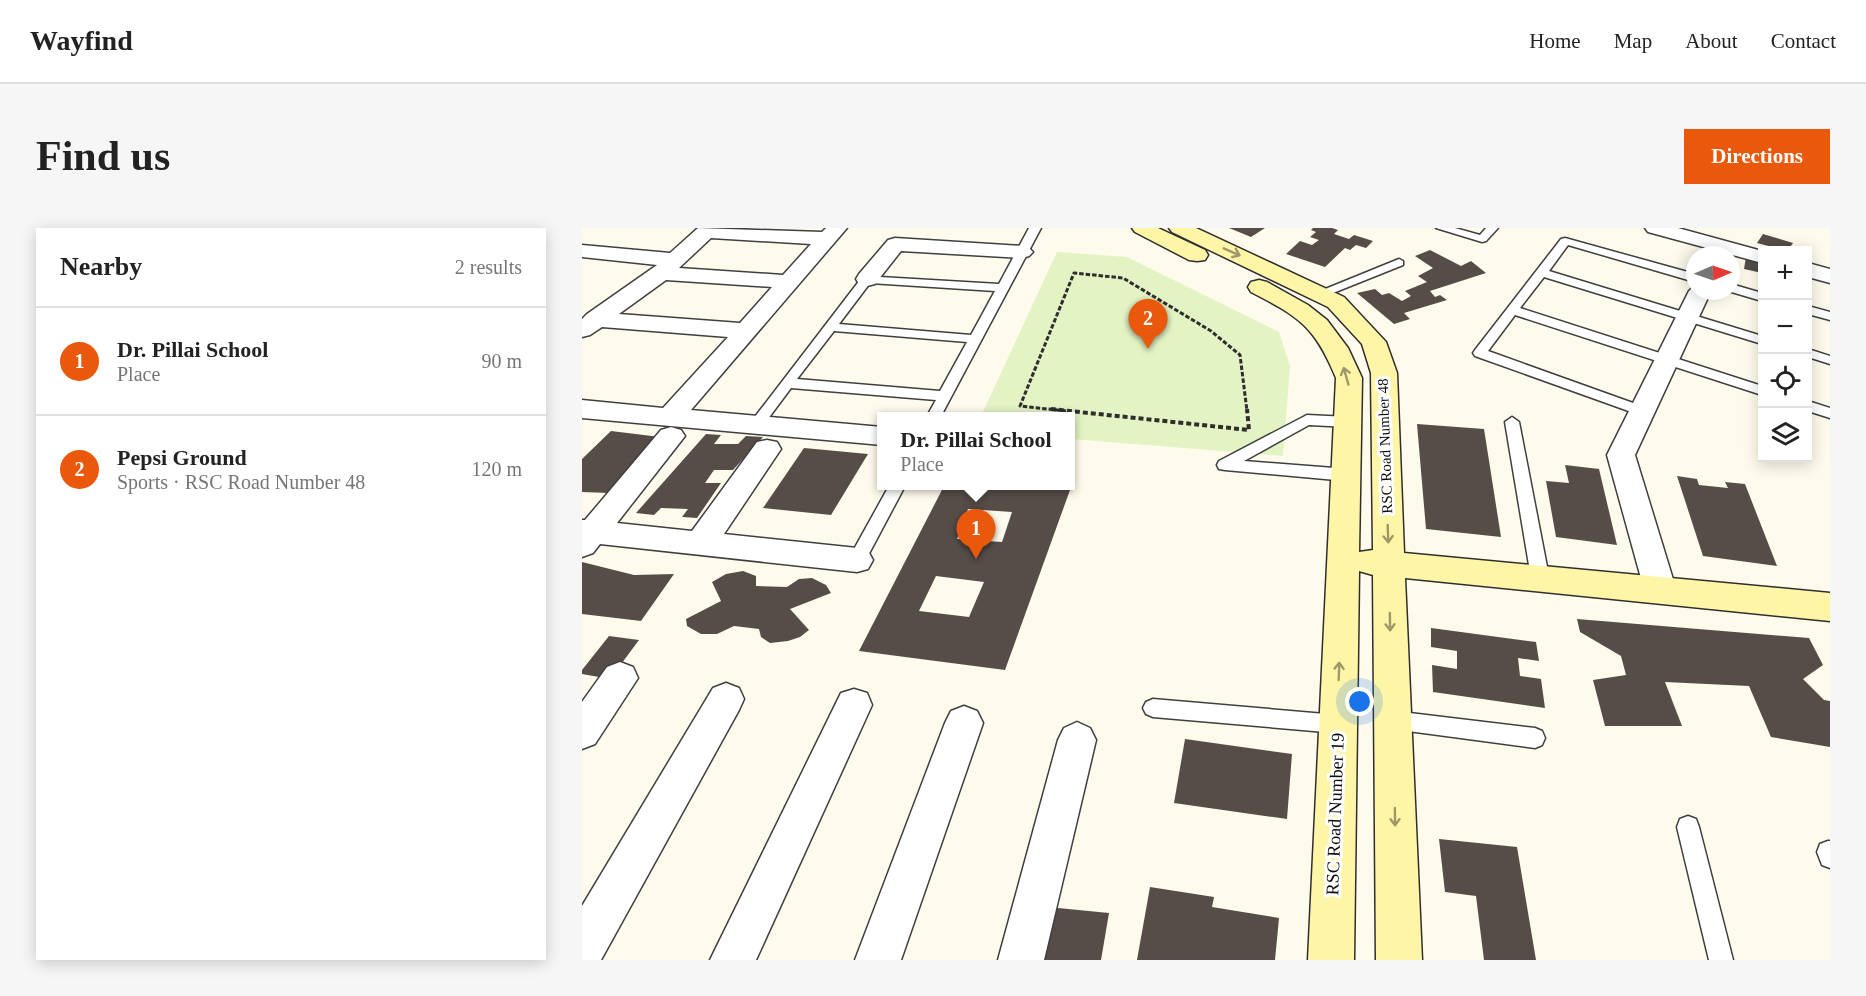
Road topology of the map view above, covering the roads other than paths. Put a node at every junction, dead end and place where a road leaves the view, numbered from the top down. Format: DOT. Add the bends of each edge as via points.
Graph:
graph roads {
  1 [pos="1035,228"];
  2 [pos="1179,228"];
  3 [pos="1442,228"];
  4 [pos="1492,228"];
  5 [pos="1655,228"];
  6 [pos="1148,229"];
  7 [pos="708,230"];
  8 [pos="832,234"];
  9 [pos="1705,246"];
  10 [pos="582,251"];
  11 [pos="1022,252"];
  12 [pos="1740,254"];
  13 [pos="1758,257"];
  14 [pos="1399,263"];
  15 [pos="668,266"];
  16 [pos="1812,271"];
  17 [pos="1541,272"];
  18 [pos="1686,275"];
  19 [pos="1830,276"];
  20 [pos="867,279"];
  21 [pos="790,282"];
  22 [pos="1003,288"];
  23 [pos="1740,291"];
  24 [pos="1319,294"];
  25 [pos="1758,296"];
  26 [pos="1696,300"];
  27 [pos="1513,310"];
  28 [pos="1812,311"];
  29 [pos="1830,316"];
  30 [pos="1688,317"];
  31 [pos="588,325"];
  32 [pos="830,327"];
  33 [pos="746,331"];
  34 [pos="976,339"];
  35 [pos="1758,339"];
  36 [pos="1811,354"];
  37 [pos="1667,360"];
  38 [pos="1830,360"];
  39 [pos="788,383"];
  40 [pos="1758,390"];
  41 [pos="945,396"];
  42 [pos="1812,407"];
  43 [pos="582,409"];
  44 [pos="1642,411"];
  45 [pos="937,412"];
  46 [pos="1830,414"];
  47 [pos="1349,422"];
  48 [pos="1512,422"];
  49 [pos="670,426"];
  50 [pos="877,436"];
  51 [pos="761,437"];
  52 [pos="1347,475"];
  53 [pos="895,490"];
  54 [pos="586,536"];
  55 [pos="700,544"];
  56 [pos="1342,559"];
  57 [pos="857,560"];
  58 [pos="1389,563"];
  59 [pos="1540,577"];
  60 [pos="1660,589"];
  61 [pos="1830,607"];
  62 [pos="620,678"];
  63 [pos="726,699"];
  64 [pos="854,705"];
  65 [pos="1153,708"];
  66 [pos="1393,720"];
  67 [pos="964,723"];
  68 [pos="1337,724"];
  69 [pos="582,732"];
  70 [pos="1535,738"];
  71 [pos="1077,740"];
  72 [pos="1688,827"];
  73 [pos="582,950"];
  74 [pos="733,960"];
  75 [pos="878,960"];
  76 [pos="1021,960"];
  77 [pos="1330,960"];
  78 [pos="1399,960"];
  79 [pos="1721,960"];
  1 -- 11 [label="lane"];
  2 -- 24 [label="street, RSC Road Number 48, one-way"];
  3 -- 4 [label="lane" via="1482,239"];
  5 -- 9 [label="street"];
  47 -- 6 [label="street, RSC Road Number 48, one-way" via="1349,378 1333,342 1314,321 1292,304"];
  7 -- 8 [label="street"];
  7 -- 15 [label="street"];
  8 -- 21 [label="street"];
  10 -- 15 [label="street"];
  11 -- 20 [label="street" via="895,244"];
  11 -- 22 [label="lane"];
  12 -- 13 [label="street"];
  14 -- 24 [label="lane"];
  15 -- 21 [label="street"];
  15 -- 31 [label="street"];
  16 -- 19 [label="street"];
  17 -- 18 [label="lane" via="1565,241"];
  17 -- 27 [label="lane"];
  17 -- 30 [label="lane"];
  20 -- 22 [label="lane"];
  20 -- 32 [label="lane"];
  21 -- 33 [label="street"];
  22 -- 34 [label="lane"];
  23 -- 25 [label="lane"];
  24 -- 58 [label="street, RSC Road Number 48, one-way" via="1336,302 1374,342 1384,373"];
  26 -- 30 [label="street"];
  27 -- 37 [label="lane"];
  27 -- 44 [label="lane" via="1480,353"];
  28 -- 29 [label="lane"];
  30 -- 35 [label="lane"];
  30 -- 37 [label="street"];
  31 -- 33 [label="street"];
  32 -- 34 [label="lane"];
  32 -- 39 [label="lane"];
  33 -- 49 [label="street"];
  34 -- 41 [label="lane"];
  36 -- 38 [label="lane"];
  37 -- 40 [label="lane"];
  37 -- 44 [label="street"];
  39 -- 41 [label="lane"];
  39 -- 51 [label="lane"];
  41 -- 45 [label="lane"];
  42 -- 46 [label="lane"];
  43 -- 49 [label="street"];
  44 -- 60 [label="street" via="1621,455"];
  47 -- 52 [label="street, RSC Road Number 48"];
  47 -- 52 [label="lane" via="1307,420 1225,465"];
  48 -- 59 [label="lane"];
  49 -- 51 [label="street"];
  49 -- 54 [label="street"];
  50 -- 51 [label="street"];
  51 -- 55 [label="street"];
  52 -- 56 [label="street, RSC Road Number 48"];
  53 -- 57 [label="lane"];
  54 -- 55 [label="street"];
  55 -- 57 [label="street"];
  56 -- 58 [label="street"];
  68 -- 56 [label="street, RSC Road Number 19, one-way"];
  58 -- 59 [label="street"];
  58 -- 66 [label="street, one-way"];
  59 -- 60 [label="street"];
  60 -- 61 [label="street"];
  62 -- 69 [label="street"];
  63 -- 73 [label="street"];
  64 -- 74 [label="street"];
  65 -- 68 [label="lane"];
  66 -- 70 [label="lane"];
  66 -- 78 [label="street, one-way"];
  67 -- 75 [label="street"];
  68 -- 77 [label="street, RSC Road Number 19"];
  71 -- 76 [label="street"];
  72 -- 79 [label="lane"];
}
